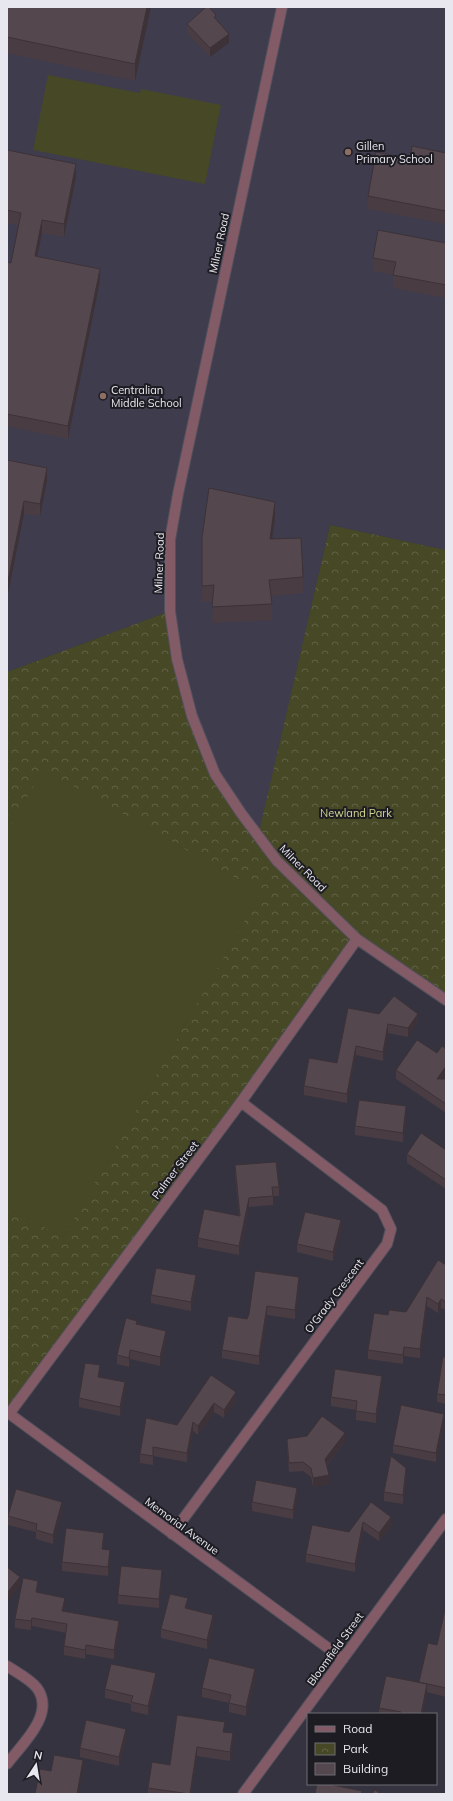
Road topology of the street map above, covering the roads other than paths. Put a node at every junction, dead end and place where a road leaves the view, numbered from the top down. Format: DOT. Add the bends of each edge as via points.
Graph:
graph roads {
  1 [pos="282,7"];
  2 [pos="357,939"];
  3 [pos="446,1000"];
  4 [pos="241,1102"];
  5 [pos="8,1413"];
  6 [pos="446,1519"];
  7 [pos="172,1534"];
  8 [pos="343,1659"];
  9 [pos="7,1666"];
  10 [pos="7,1764"];
  11 [pos="243,1794"];
  1 -- 2 [label="street, Milner Road" via="178,494 170,540 170,611 177,659 192,716 216,774 277,861"];
  2 -- 3 [label="street, Milner Road"];
  2 -- 4 [label="street, Palmer Street"];
  4 -- 5 [label="street, Palmer Street"];
  4 -- 7 [label="street, O'Grady Crescent" via="382,1210 391,1229 387,1244"];
  5 -- 7 [label="street, Memorial Avenue"];
  6 -- 8 [label="street, Bloomfield Street"];
  7 -- 8 [label="street, Memorial Avenue"];
  8 -- 11 [label="street, Bloomfield Street"];
  9 -- 10 [label="street" via="36,1687 42,1697 43,1706 40,1721"];
}
